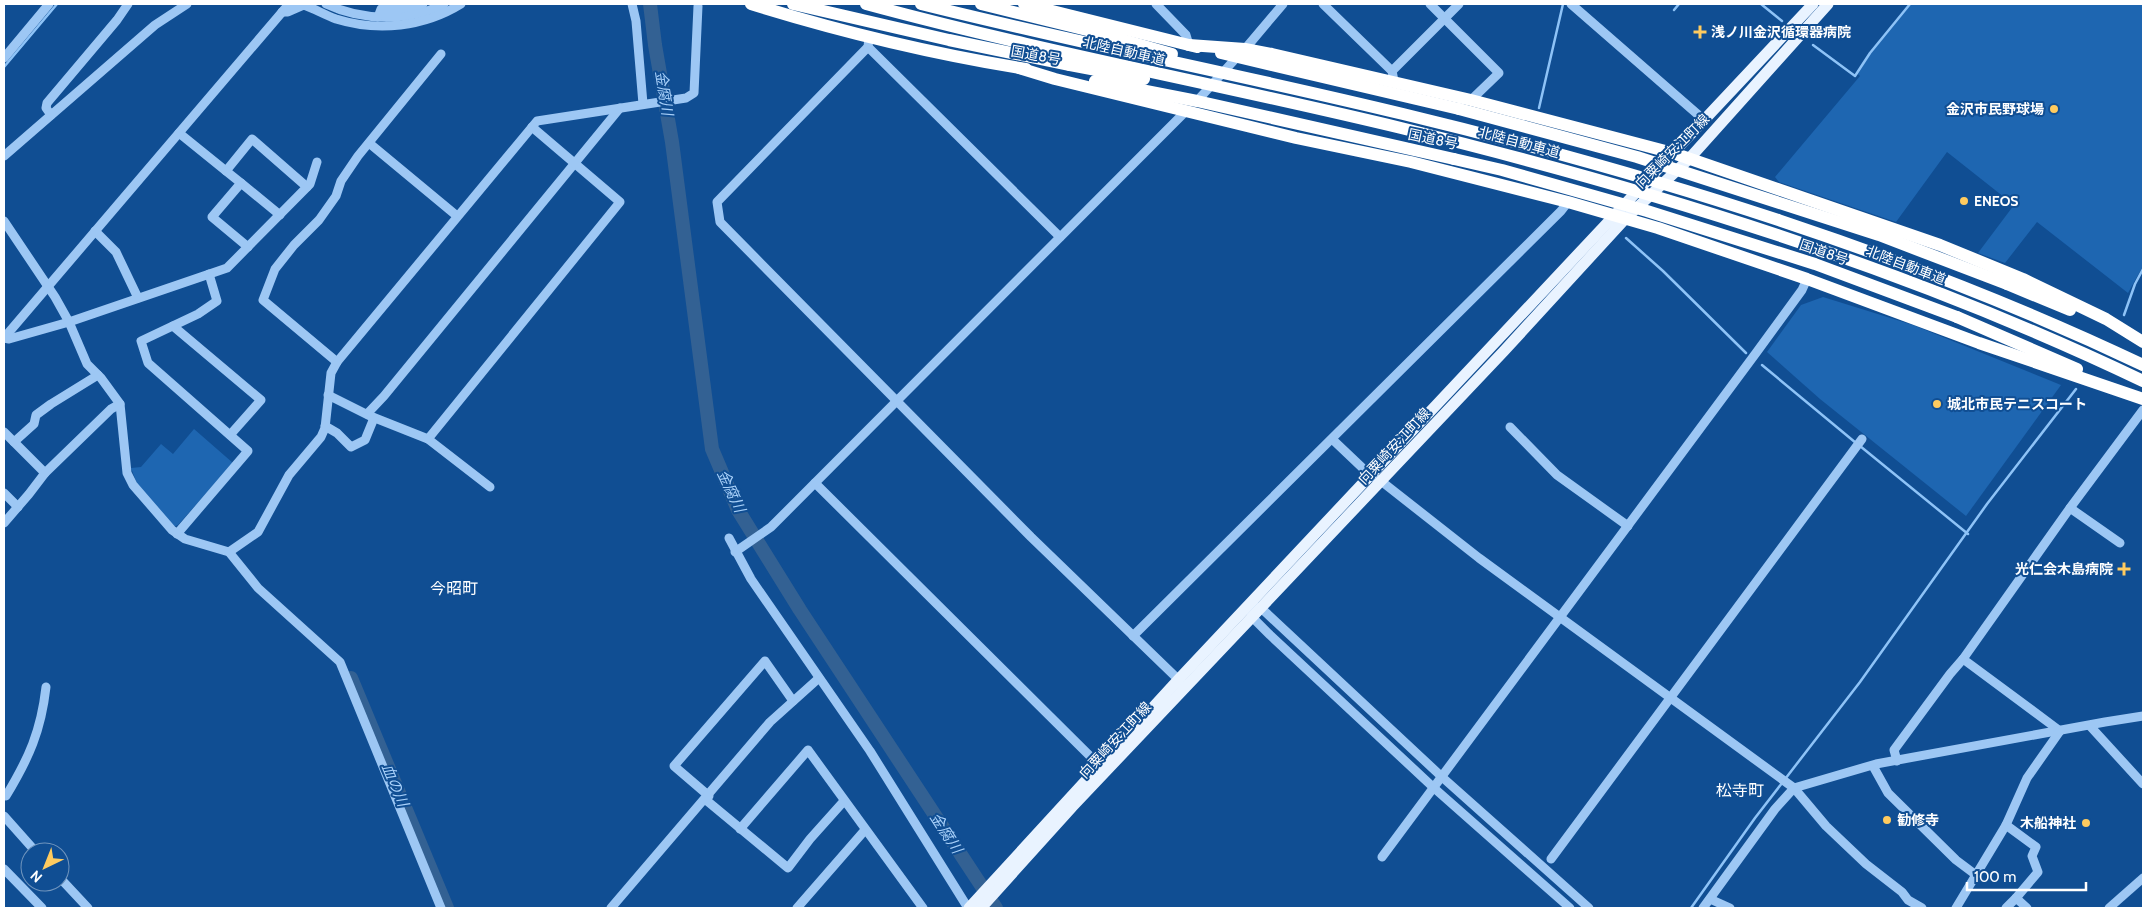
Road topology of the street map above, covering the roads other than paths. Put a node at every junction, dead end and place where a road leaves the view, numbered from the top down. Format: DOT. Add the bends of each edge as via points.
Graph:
graph roads {
  1 [pos="49,4"];
  2 [pos="128,4"];
  3 [pos="187,4"];
  4 [pos="289,4"];
  5 [pos="326,4"];
  6 [pos="423,4"];
  7 [pos="444,4"];
  8 [pos="461,4"];
  9 [pos="632,4"];
  10 [pos="752,4"];
  11 [pos="793,4"];
  12 [pos="866,4"];
  13 [pos="921,4"];
  14 [pos="981,4"];
  15 [pos="1024,4"];
  16 [pos="1156,4"];
  17 [pos="1283,4"];
  18 [pos="1323,4"];
  19 [pos="1430,4"];
  20 [pos="1459,4"];
  21 [pos="1571,4"];
  22 [pos="1814,4"];
  23 [pos="1828,4"];
  24 [pos="698,6"];
  25 [pos="282,12"];
  26 [pos="374,16"];
  27 [pos="1445,18"];
  28 [pos="368,26"];
  29 [pos="869,42"];
  30 [pos="1189,45"];
  31 [pos="1241,53"];
  32 [pos="441,54"];
  33 [pos="4,58"];
  34 [pos="1019,68"];
  35 [pos="1393,76"];
  36 [pos="1343,100"];
  37 [pos="1471,100"];
  38 [pos="1197,101"];
  39 [pos="645,104"];
  40 [pos="1297,104"];
  41 [pos="620,108"];
  42 [pos="1186,111"];
  43 [pos="51,115"];
  44 [pos="1703,119"];
  45 [pos="532,127"];
  46 [pos="179,133"];
  47 [pos="369,143"];
  48 [pos="1673,153"];
  49 [pos="4,156"];
  50 [pos="1689,158"];
  51 [pos="317,162"];
  52 [pos="576,164"];
  53 [pos="226,170"];
  54 [pos="241,183"];
  55 [pos="307,187"];
  56 [pos="1568,202"];
  57 [pos="280,215"];
  58 [pos="457,216"];
  59 [pos="1620,217"];
  60 [pos="4,221"];
  61 [pos="95,231"];
  62 [pos="1060,237"];
  63 [pos="248,247"];
  64 [pos="209,274"];
  65 [pos="1807,279"];
  66 [pos="48,287"];
  67 [pos="138,298"];
  68 [pos="69,322"];
  69 [pos="173,326"];
  70 [pos="2143,343"];
  71 [pos="337,362"];
  72 [pos="2143,366"];
  73 [pos="98,375"];
  74 [pos="2143,380"];
  75 [pos="328,395"];
  76 [pos="2143,398"];
  77 [pos="897,401"];
  78 [pos="120,404"];
  79 [pos="2143,410"];
  80 [pos="371,416"];
  81 [pos="325,426"];
  82 [pos="1510,427"];
  83 [pos="4,432"];
  84 [pos="230,435"];
  85 [pos="428,438"];
  86 [pos="1332,439"];
  87 [pos="14,442"];
  88 [pos="1859,442"];
  89 [pos="44,473"];
  90 [pos="1376,478"];
  91 [pos="815,483"];
  92 [pos="490,487"];
  93 [pos="4,493"];
  94 [pos="18,507"];
  95 [pos="2070,508"];
  96 [pos="4,523"];
  97 [pos="1628,526"];
  98 [pos="177,534"];
  99 [pos="729,538"];
  100 [pos="2120,543"];
  101 [pos="736,550"];
  102 [pos="229,552"];
  103 [pos="1249,605"];
  104 [pos="1261,608"];
  105 [pos="1252,617"];
  106 [pos="1560,618"];
  107 [pos="1133,636"];
  108 [pos="1963,659"];
  109 [pos="819,678"];
  110 [pos="1182,683"];
  111 [pos="46,687"];
  112 [pos="1669,698"];
  113 [pos="793,701"];
  114 [pos="2143,716"];
  115 [pos="2090,726"];
  116 [pos="2060,731"];
  117 [pos="1897,761"];
  118 [pos="1873,766"];
  119 [pos="1102,768"];
  120 [pos="1442,778"];
  121 [pos="1788,784"];
  122 [pos="2143,784"];
  123 [pos="1434,788"];
  124 [pos="6,796"];
  125 [pos="707,798"];
  126 [pos="844,801"];
  127 [pos="4,816"];
  128 [pos="2006,826"];
  129 [pos="740,829"];
  130 [pos="865,830"];
  131 [pos="27,842"];
  132 [pos="1382,857"];
  133 [pos="1551,859"];
  134 [pos="4,869"];
  135 [pos="1007,872"];
  136 [pos="1976,875"];
  137 [pos="2143,878"];
  138 [pos="70,889"];
  139 [pos="2016,898"];
  140 [pos="1710,899"];
  141 [pos="42,908"];
  142 [pos="88,908"];
  143 [pos="441,908"];
  144 [pos="612,908"];
  145 [pos="797,908"];
  146 [pos="923,908"];
  147 [pos="968,908"];
  148 [pos="981,908"];
  149 [pos="1570,908"];
  150 [pos="1589,908"];
  151 [pos="1703,908"];
  152 [pos="1730,908"];
  153 [pos="1922,908"];
  154 [pos="1956,908"];
  155 [pos="2006,908"];
  156 [pos="2027,908"];
  157 [pos="2109,908"];
  1 -- 33 [label="street"];
  2 -- 43 [label="street" via="46,103"];
  3 -- 43 [label="street" via="155,24"];
  4 -- 25 [label="street"];
  5 -- 26 [label="street" via="347,12"];
  6 -- 26 [label="street" via="381,9"];
  7 -- 26 [label="street" via="411,15"];
  8 -- 28 [label="street" via="432,18 409,24"];
  9 -- 39 [label="street"];
  10 -- 29 [label="highway, 国道8号"];
  11 -- 40 [label="highway, bridge" via="1128,76"];
  12 -- 40 [label="highway, 北陸自動車道, bridge" via="1000,38"];
  13 -- 36 [label="highway, 北陸自動車道, bridge"];
  14 -- 36 [label="highway, bridge"];
  15 -- 30 [label="highway"];
  16 -- 30 [label="street" via="1186,35"];
  17 -- 31 [label="street"];
  18 -- 35 [label="street"];
  19 -- 27 [label="street"];
  20 -- 27 [label="street"];
  21 -- 44 [label="street"];
  22 -- 44 [label="main road, 向粟崎安江町線"];
  23 -- 50 [label="main road, 向粟崎安江町線"];
  24 -- 39 [label="street" via="694,93 686,98"];
  25 -- 28 [label="street" via="304,5 334,18"];
  25 -- 46 [label="street"];
  26 -- 28 [label="street"];
  27 -- 35 [label="street"];
  27 -- 37 [label="street" via="1499,73"];
  29 -- 34 [label="highway, 国道8号"];
  29 -- 62 [label="street"];
  29 -- 77 [label="street" via="717,202 720,222"];
  30 -- 31 [label="highway"];
  31 -- 35 [label="highway"];
  31 -- 38 [label="street"];
  31 -- 70 [label="highway, bridge" via="1637,157 1879,235 2007,284"];
  32 -- 47 [label="street"];
  34 -- 38 [label="highway, 国道8号"];
  34 -- 42 [label="highway"];
  35 -- 37 [label="highway"];
  36 -- 72 [label="highway, 北陸自動車道, bridge" via="1603,166 1811,231 1974,292"];
  37 -- 48 [label="highway"];
  38 -- 76 [label="highway, 国道8号, bridge" via="1454,159 1647,211 1815,264 1957,317"];
  39 -- 41 [label="street"];
  40 -- 74 [label="highway, 北陸自動車道, bridge" via="1506,154 1714,214 1972,306"];
  41 -- 45 [label="street" via="537,121"];
  41 -- 52 [label="street"];
  42 -- 56 [label="highway" via="1411,162"];
  42 -- 62 [label="street"];
  43 -- 49 [label="street"];
  44 -- 48 [label="main road, 向粟崎安江町線"];
  45 -- 52 [label="street"];
  45 -- 58 [label="street"];
  46 -- 53 [label="street"];
  46 -- 61 [label="street"];
  47 -- 58 [label="street"];
  47 -- 71 [label="street" via="341,181 336,196 319,220 275,270 263,300"];
  48 -- 50 [label="highway"];
  48 -- 59 [label="main road, 向粟崎安江町線"];
  50 -- 59 [label="main road, 向粟崎安江町線"];
  50 -- 70 [label="highway" via="1966,256 2106,319"];
  51 -- 55 [label="street"];
  52 -- 80 [label="street" via="384,396"];
  52 -- 85 [label="street" via="620,202"];
  53 -- 54 [label="street"];
  53 -- 55 [label="street" via="252,139"];
  54 -- 57 [label="street"];
  54 -- 63 [label="street" via="212,217"];
  55 -- 57 [label="street"];
  56 -- 59 [label="highway"];
  56 -- 86 [label="street"];
  57 -- 63 [label="street"];
  58 -- 71 [label="street"];
  59 -- 65 [label="highway"];
  59 -- 90 [label="main road, 向粟崎安江町線"];
  60 -- 66 [label="street"];
  61 -- 66 [label="street"];
  61 -- 67 [label="street" via="116,252"];
  62 -- 77 [label="street"];
  63 -- 64 [label="street" via="227,268"];
  64 -- 67 [label="street"];
  64 -- 69 [label="street" via="217,301"];
  65 -- 76 [label="highway" via="1979,343"];
  65 -- 97 [label="street"];
  66 -- 68 [label="street"];
  66 -- 68 [label="street" via="4,338 9,340"];
  67 -- 68 [label="street"];
  68 -- 73 [label="street" via="87,364"];
  69 -- 84 [label="street" via="261,400"];
  69 -- 84 [label="street" via="141,341 148,362"];
  71 -- 75 [label="street" via="331,373"];
  73 -- 78 [label="street"];
  73 -- 87 [label="street" via="36,415 34,424"];
  75 -- 80 [label="street"];
  75 -- 81 [label="street"];
  77 -- 91 [label="street"];
  77 -- 107 [label="street"];
  78 -- 89 [label="street"];
  78 -- 98 [label="street" via="130,479"];
  79 -- 95 [label="street"];
  80 -- 81 [label="street" via="365,440 351,446"];
  80 -- 85 [label="street"];
  81 -- 102 [label="street" via="321,437 282,486 258,532"];
  82 -- 97 [label="street" via="1557,475"];
  83 -- 87 [label="street"];
  84 -- 98 [label="street" via="248,451"];
  85 -- 92 [label="street"];
  86 -- 90 [label="street"];
  86 -- 107 [label="street"];
  87 -- 89 [label="street"];
  88 -- 112 [label="street"];
  89 -- 94 [label="street"];
  90 -- 103 [label="main road, 向粟崎安江町線"];
  90 -- 104 [label="main road, 向粟崎安江町線"];
  90 -- 106 [label="street"];
  91 -- 101 [label="street" via="771,526"];
  91 -- 119 [label="street"];
  93 -- 94 [label="street"];
  94 -- 96 [label="street"];
  95 -- 100 [label="street"];
  95 -- 108 [label="street"];
  97 -- 106 [label="street"];
  98 -- 102 [label="street" via="202,546"];
  99 -- 101 [label="street"];
  101 -- 109 [label="street" via="751,579"];
  102 -- 143 [label="street" via="258,588 340,662"];
  103 -- 104 [label="street"];
  103 -- 105 [label="street"];
  103 -- 110 [label="main road, 向粟崎安江町線"];
  104 -- 105 [label="main road, 向粟崎安江町線"];
  104 -- 120 [label="street"];
  105 -- 110 [label="main road, 向粟崎安江町線"];
  105 -- 123 [label="street"];
  106 -- 112 [label="street"];
  106 -- 120 [label="street"];
  107 -- 110 [label="street"];
  108 -- 116 [label="street"];
  108 -- 117 [label="street" via="1894,750"];
  109 -- 113 [label="street"];
  109 -- 147 [label="street" via="870,750"];
  110 -- 119 [label="main road, 向粟崎安江町線"];
  111 -- 124 [label="street" via="35,741"];
  112 -- 121 [label="street"];
  112 -- 133 [label="street"];
  113 -- 125 [label="street" via="770,722"];
  113 -- 125 [label="street" via="765,661 674,766"];
  114 -- 115 [label="street"];
  115 -- 116 [label="street"];
  115 -- 122 [label="street"];
  116 -- 117 [label="street"];
  116 -- 128 [label="street" via="2027,778"];
  117 -- 118 [label="street"];
  118 -- 121 [label="street"];
  118 -- 136 [label="street" via="1888,793 1956,860"];
  119 -- 135 [label="main road, 向粟崎安江町線"];
  120 -- 123 [label="street"];
  120 -- 150 [label="street"];
  121 -- 140 [label="street" via="1776,809"];
  121 -- 153 [label="street" via="1832,833 1908,900"];
  123 -- 132 [label="street"];
  123 -- 149 [label="street"];
  125 -- 129 [label="street"];
  125 -- 144 [label="street"];
  126 -- 129 [label="street" via="788,868"];
  126 -- 129 [label="street" via="808,750"];
  126 -- 130 [label="street"];
  127 -- 131 [label="street"];
  128 -- 136 [label="street"];
  128 -- 139 [label="street" via="2036,847 2032,856 2038,872"];
  130 -- 145 [label="street"];
  130 -- 146 [label="street"];
  134 -- 141 [label="street"];
  135 -- 147 [label="main road, 向粟崎安江町線"];
  135 -- 148 [label="main road, 向粟崎安江町線"];
  136 -- 154 [label="street"];
  137 -- 157 [label="street"];
  138 -- 142 [label="street"];
  139 -- 155 [label="street"];
  139 -- 156 [label="street"];
  140 -- 151 [label="street"];
  140 -- 152 [label="street"];
}
